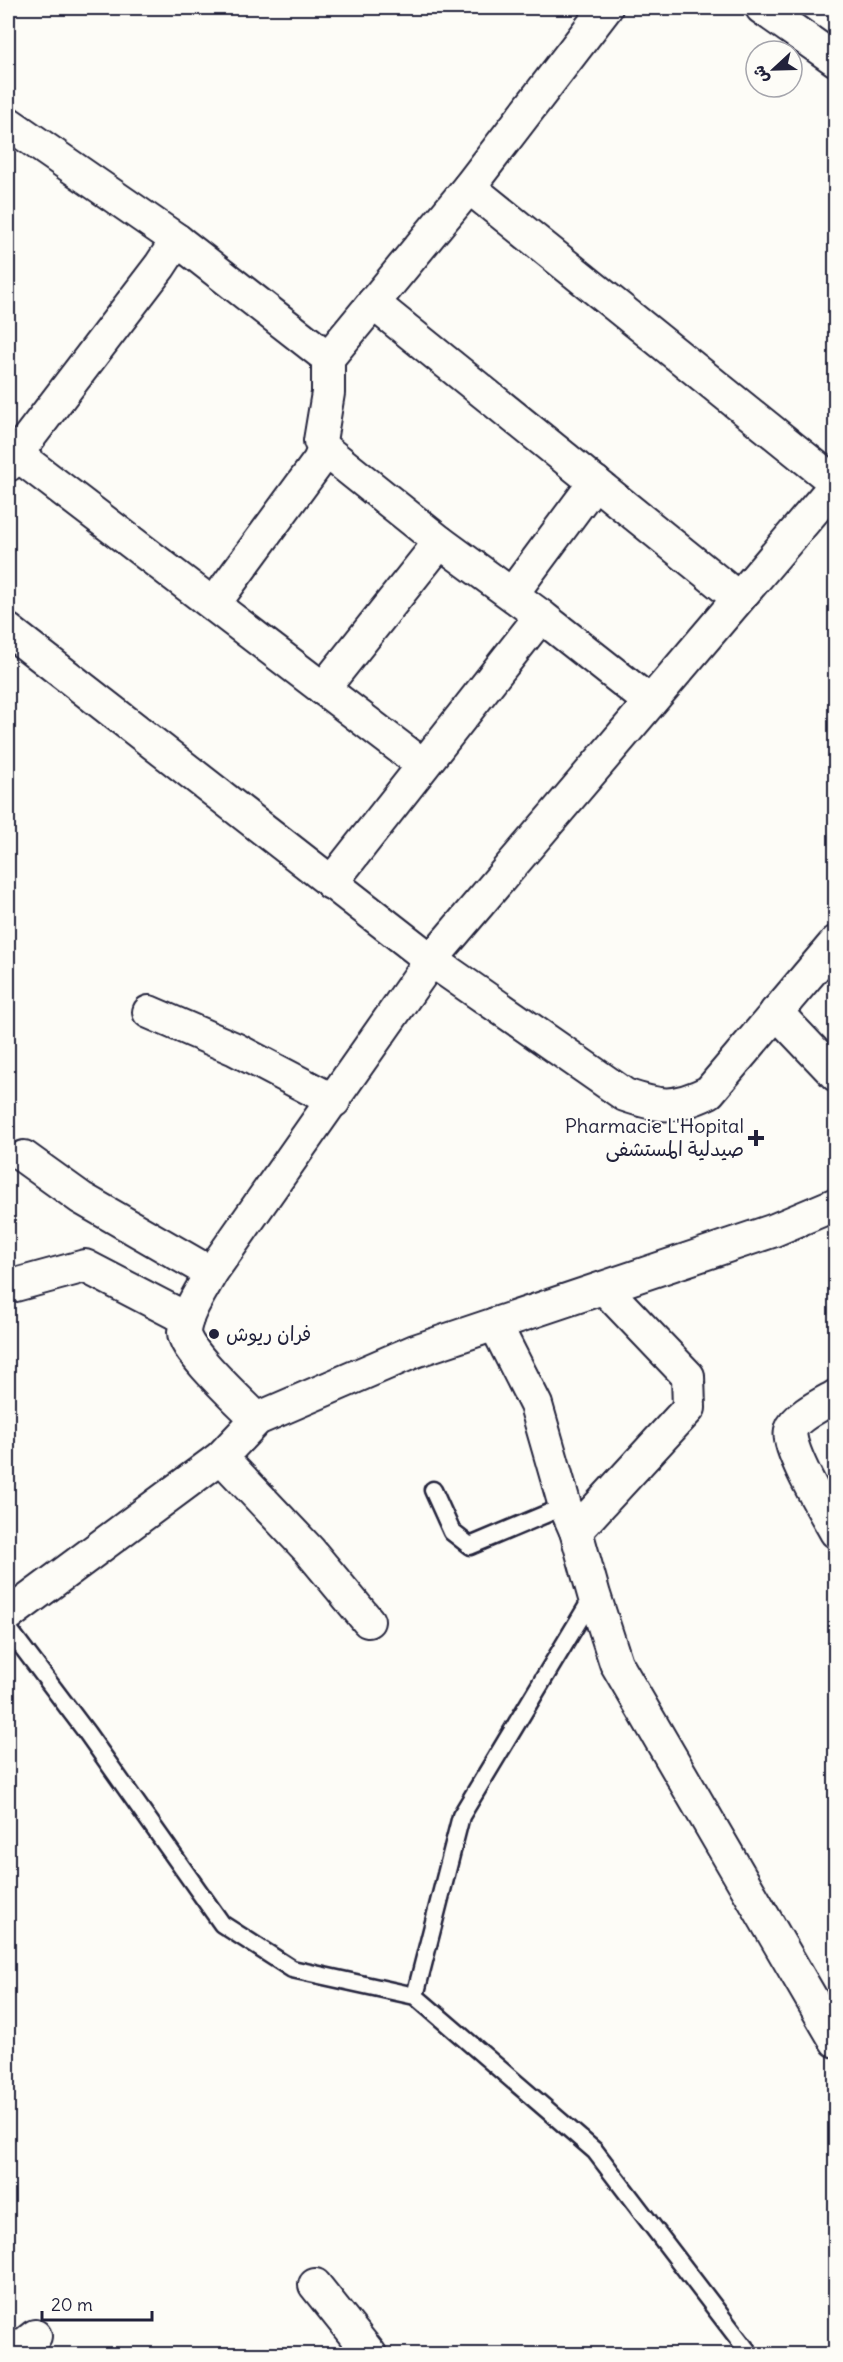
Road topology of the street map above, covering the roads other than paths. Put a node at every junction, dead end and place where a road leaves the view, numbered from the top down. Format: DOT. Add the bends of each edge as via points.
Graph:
graph roads {
  1 [pos="606,8"];
  2 [pos="762,8"];
  3 [pos="836,60"];
  4 [pos="8,123"];
  5 [pos="469,187"];
  6 [pos="177,240"];
  7 [pos="373,303"];
  8 [pos="328,358"];
  9 [pos="324,449"];
  10 [pos="12,459"];
  11 [pos="595,482"];
  12 [pos="836,483"];
  13 [pos="440,542"];
  14 [pos="512,594"];
  15 [pos="738,598"];
  16 [pos="214,604"];
  17 [pos="541,616"];
  18 [pos="8,630"];
  19 [pos="323,689"];
  20 [pos="650,702"];
  21 [pos="423,765"];
  22 [pos="331,883"];
  23 [pos="836,942"];
  24 [pos="431,960"];
  25 [pos="149,1012"];
  26 [pos="776,1012"];
  27 [pos="836,1075"];
  28 [pos="334,1101"];
  29 [pos="24,1157"];
  30 [pos="836,1204"];
  31 [pos="211,1273"];
  32 [pos="8,1287"];
  33 [pos="604,1288"];
  34 [pos="187,1319"];
  35 [pos="495,1324"];
  36 [pos="836,1396"];
  37 [pos="257,1419"];
  38 [pos="221,1457"];
  39 [pos="433,1490"];
  40 [pos="570,1519"];
  41 [pos="836,1532"];
  42 [pos="594,1595"];
  43 [pos="8,1615"];
  44 [pos="368,1621"];
  45 [pos="8,1628"];
  46 [pos="415,1996"];
  47 [pos="828,2010"];
  48 [pos="836,2041"];
  49 [pos="315,2285"];
  50 [pos="370,2355"];
  51 [pos="750,2355"];
  1 -- 5 [label="street"];
  2 -- 3 [label="street"];
  4 -- 6 [label="street"];
  5 -- 7 [label="street"];
  5 -- 12 [label="street"];
  6 -- 8 [label="street"];
  6 -- 10 [label="street"];
  7 -- 8 [label="street"];
  7 -- 11 [label="street"];
  8 -- 9 [label="street" via="328,393 320,441"];
  9 -- 13 [label="street"];
  9 -- 16 [label="street"];
  10 -- 16 [label="street"];
  11 -- 14 [label="street"];
  11 -- 15 [label="street"];
  12 -- 15 [label="street"];
  13 -- 14 [label="street"];
  13 -- 19 [label="street"];
  14 -- 17 [label="street"];
  15 -- 20 [label="street"];
  16 -- 19 [label="street"];
  17 -- 20 [label="street"];
  17 -- 21 [label="street"];
  18 -- 22 [label="street"];
  19 -- 21 [label="street"];
  20 -- 24 [label="street"];
  21 -- 22 [label="street"];
  22 -- 24 [label="street"];
  23 -- 26 [label="street"];
  24 -- 26 [label="street" via="625,1095 645,1102 687,1102 709,1092"];
  24 -- 28 [label="street"];
  25 -- 28 [label="street" via="235,1049"];
  26 -- 27 [label="street"];
  28 -- 31 [label="street"];
  29 -- 31 [label="street" via="81,1198"];
  30 -- 33 [label="street" via="772,1231"];
  31 -- 34 [label="street"];
  32 -- 34 [label="street" via="85,1266"];
  33 -- 35 [label="street"];
  33 -- 40 [label="street" via="688,1376 689,1408"];
  34 -- 37 [label="street" via="184,1334 191,1350"];
  35 -- 37 [label="street" via="415,1351"];
  35 -- 40 [label="street" via="536,1405"];
  36 -- 41 [label="street" via="796,1421 790,1430 790,1441"];
  37 -- 38 [label="street"];
  38 -- 43 [label="street"];
  38 -- 44 [label="street" via="309,1550"];
  39 -- 40 [label="lane" via="452,1532 470,1546"];
  40 -- 42 [label="street"];
  42 -- 46 [label="lane" via="461,1816"];
  42 -- 47 [label="street" via="616,1663"];
  45 -- 46 [label="lane" via="222,1924 292,1969"];
  46 -- 51 [label="lane" via="595,2151"];
  47 -- 48 [label="street"];
  49 -- 50 [label="street"];
}
